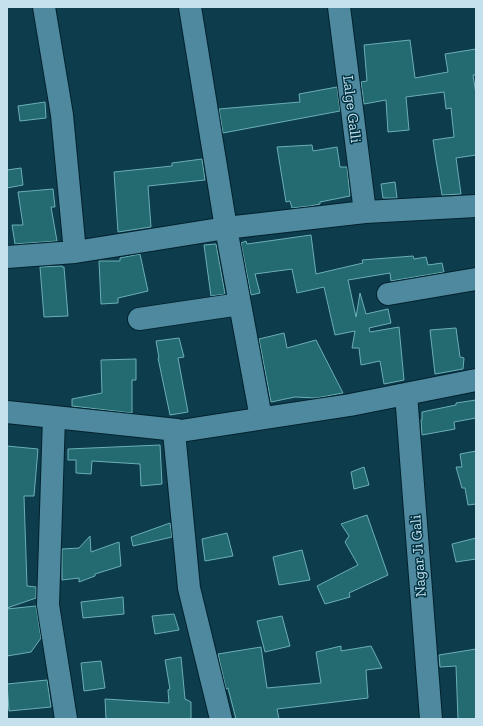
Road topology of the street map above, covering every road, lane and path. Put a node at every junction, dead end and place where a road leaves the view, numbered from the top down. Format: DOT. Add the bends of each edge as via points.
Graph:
graph roads {
  1 [pos="44,7"];
  2 [pos="190,7"];
  3 [pos="339,7"];
  4 [pos="476,206"];
  5 [pos="365,212"];
  6 [pos="226,228"];
  7 [pos="75,252"];
  8 [pos="7,257"];
  9 [pos="476,279"];
  10 [pos="388,294"];
  11 [pos="240,304"];
  12 [pos="139,319"];
  13 [pos="476,380"];
  14 [pos="406,394"];
  15 [pos="7,412"];
  16 [pos="54,417"];
  17 [pos="261,418"];
  18 [pos="174,432"];
  19 [pos="66,719"];
  20 [pos="220,719"];
  21 [pos="430,719"];
  1 -- 7 [label="street" via="62,115"];
  2 -- 6 [label="street"];
  3 -- 5 [label="street, Lalge Galli"];
  4 -- 5 [label="street"];
  5 -- 6 [label="street"];
  6 -- 7 [label="street"];
  6 -- 11 [label="street"];
  7 -- 8 [label="street"];
  9 -- 10 [label="street"];
  11 -- 12 [label="street"];
  11 -- 17 [label="street"];
  13 -- 14 [label="street"];
  14 -- 17 [label="street"];
  14 -- 21 [label="street, Nagar Ji Gali"];
  15 -- 16 [label="street"];
  16 -- 18 [label="street" via="177,430"];
  16 -- 19 [label="street" via="48,605"];
  17 -- 18 [label="street"];
  18 -- 20 [label="street" via="189,588"];
}
